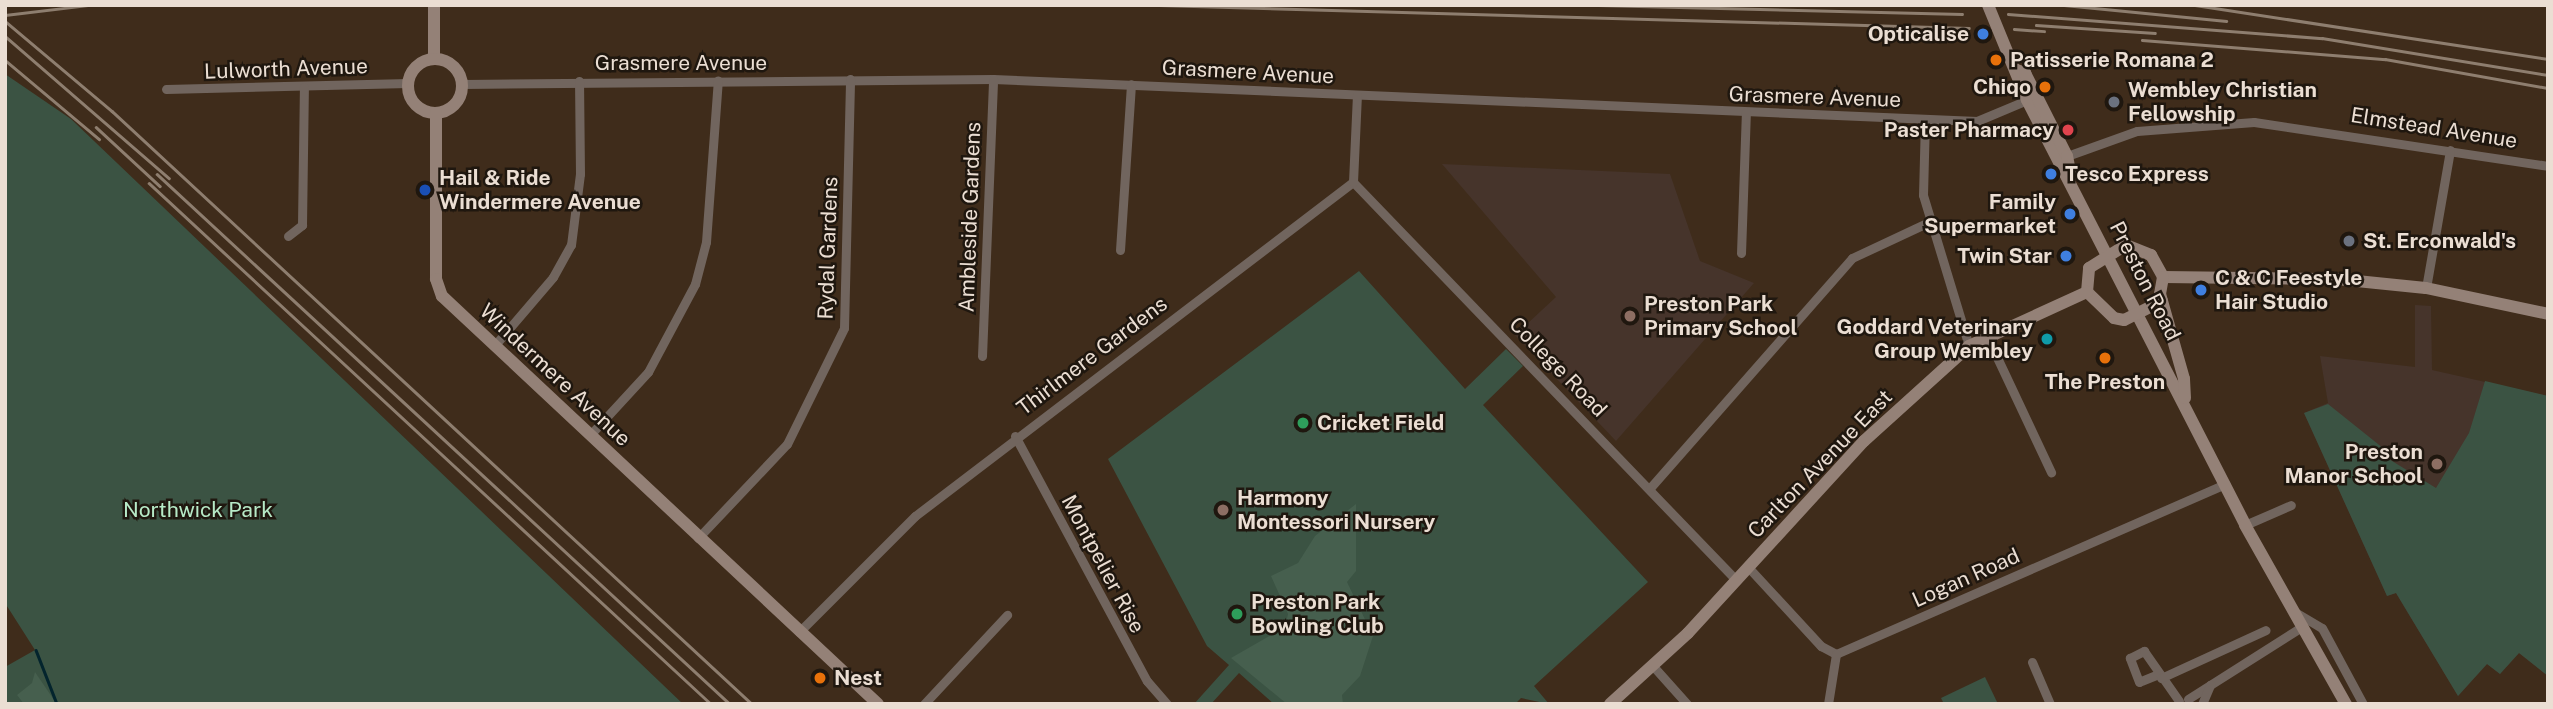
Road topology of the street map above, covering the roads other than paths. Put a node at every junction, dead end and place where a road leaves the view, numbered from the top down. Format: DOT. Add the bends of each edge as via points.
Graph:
graph roads {
  1 [pos="434,5"];
  2 [pos="1988,5"];
  3 [pos="435,58"];
  4 [pos="2017,71"];
  5 [pos="850,79"];
  6 [pos="993,79"];
  7 [pos="718,80"];
  8 [pos="579,81"];
  9 [pos="408,83"];
  10 [pos="463,84"];
  11 [pos="1132,84"];
  12 [pos="304,87"];
  13 [pos="166,89"];
  14 [pos="1357,94"];
  15 [pos="2027,100"];
  16 [pos="1746,112"];
  17 [pos="436,113"];
  18 [pos="1925,119"];
  19 [pos="2451,150"];
  20 [pos="2067,156"];
  21 [pos="2548,166"];
  22 [pos="2070,176"];
  23 [pos="1353,182"];
  24 [pos="1931,221"];
  25 [pos="288,236"];
  26 [pos="1120,250"];
  27 [pos="2108,251"];
  28 [pos="1741,253"];
  29 [pos="2162,277"];
  30 [pos="2426,288"];
  31 [pos="2087,292"];
  32 [pos="2162,301"];
  33 [pos="2140,313"];
  34 [pos="2548,314"];
  35 [pos="1986,334"];
  36 [pos="495,345"];
  37 [pos="1969,346"];
  38 [pos="982,356"];
  39 [pos="2185,404"];
  40 [pos="590,435"];
  41 [pos="1014,436"];
  42 [pos="2051,472"];
  43 [pos="2225,484"];
  44 [pos="1650,488"];
  45 [pos="2291,505"];
  46 [pos="2245,525"];
  47 [pos="698,538"];
  48 [pos="1748,567"];
  49 [pos="1736,580"];
  50 [pos="2294,611"];
  51 [pos="1007,615"];
  52 [pos="2303,626"];
  53 [pos="2266,630"];
  54 [pos="799,632"];
  55 [pos="1836,654"];
  56 [pos="2032,662"];
  57 [pos="1653,666"];
  58 [pos="2210,685"];
  59 [pos="2181,701"];
  60 [pos="878,704"];
  61 [pos="924,704"];
  62 [pos="1167,704"];
  63 [pos="1610,704"];
  64 [pos="1687,704"];
  65 [pos="1828,704"];
  66 [pos="2050,704"];
  67 [pos="2200,704"];
  68 [pos="2346,704"];
  69 [pos="2363,704"];
  1 -- 3 [label="street"];
  2 -- 4 [label="street, Preston Road"];
  3 -- 9 [label="street" via="414,67"];
  3 -- 10 [label="street" via="453,64"];
  4 -- 15 [label="street, Preston Road"];
  4 -- 20 [label="street, Preston Road" via="2025,73"];
  5 -- 6 [label="street, Grasmere Avenue"];
  5 -- 7 [label="street, Grasmere Avenue"];
  5 -- 47 [label="street, Rydal Gardens" via="844,328 787,444"];
  6 -- 11 [label="street, Grasmere Avenue"];
  6 -- 38 [label="street, Ambleside Gardens"];
  7 -- 8 [label="street, Grasmere Avenue"];
  7 -- 40 [label="street" via="706,242 695,284 648,372"];
  8 -- 10 [label="street, Grasmere Avenue"];
  8 -- 36 [label="street" via="580,174 571,246 537,299"];
  9 -- 12 [label="street, Lulworth Avenue"];
  9 -- 17 [label="street" via="418,107"];
  10 -- 17 [label="street" via="457,102"];
  11 -- 14 [label="street, Grasmere Avenue"];
  11 -- 26 [label="street"];
  12 -- 13 [label="street, Lulworth Avenue"];
  12 -- 25 [label="street" via="302,225"];
  14 -- 16 [label="street, Grasmere Avenue"];
  14 -- 23 [label="street"];
  15 -- 18 [label="street, Grasmere Avenue" via="1982,121"];
  15 -- 22 [label="street, Preston Road"];
  16 -- 18 [label="street, Grasmere Avenue"];
  16 -- 28 [label="street"];
  17 -- 36 [label="street, Windermere Avenue" via="436,279 442,296"];
  18 -- 24 [label="street" via="1921,173"];
  19 -- 20 [label="street, Elmstead Avenue" via="2254,122 2148,129"];
  19 -- 21 [label="street, Elmstead Avenue"];
  19 -- 30 [label="street"];
  20 -- 22 [label="street, Preston Road"];
  22 -- 27 [label="street, Preston Road"];
  23 -- 41 [label="street, Thirlmere Gardens"];
  23 -- 44 [label="street, College Road"];
  24 -- 37 [label="street"];
  24 -- 44 [label="street" via="1852,258"];
  27 -- 29 [label="street" via="2134,245 2151,255"];
  27 -- 31 [label="street" via="2089,268"];
  27 -- 33 [label="street, Preston Road"];
  29 -- 30 [label="street" via="2255,274"];
  29 -- 32 [label="street"];
  30 -- 34 [label="street"];
  31 -- 33 [label="street" via="2114,318"];
  31 -- 35 [label="street, Carlton Avenue East"];
  32 -- 33 [label="street"];
  32 -- 39 [label="street, Preston Road"];
  33 -- 39 [label="street, Preston Road"];
  35 -- 37 [label="street, Carlton Avenue East"];
  35 -- 42 [label="street"];
  36 -- 40 [label="street, Windermere Avenue"];
  37 -- 48 [label="street, Carlton Avenue East" via="1864,441"];
  39 -- 43 [label="street, Preston Road"];
  40 -- 47 [label="street, Windermere Avenue"];
  41 -- 54 [label="street, Thirlmere Gardens" via="915,516"];
  41 -- 62 [label="street, Montpelier Rise" via="1147,681"];
  43 -- 46 [label="street, Preston Road"];
  43 -- 55 [label="street, Logan Road"];
  44 -- 49 [label="street, College Road"];
  45 -- 46 [label="street"];
  46 -- 50 [label="street, Preston Road"];
  47 -- 54 [label="street, Windermere Avenue"];
  48 -- 49 [label="street, Carlton Avenue East"];
  48 -- 55 [label="street" via="1821,646"];
  49 -- 57 [label="street, Carlton Avenue East"];
  50 -- 52 [label="street, Preston Road"];
  50 -- 69 [label="street, Preston Road" via="2322,628"];
  51 -- 61 [label="street"];
  52 -- 58 [label="street"];
  52 -- 68 [label="street, Preston Road"];
  53 -- 59 [label="street" via="2158,677"];
  54 -- 60 [label="street, Windermere Avenue"];
  55 -- 65 [label="street"];
  56 -- 66 [label="street"];
  57 -- 63 [label="street, Carlton Avenue East"];
  57 -- 64 [label="street"];
  58 -- 59 [label="street"];
  58 -- 67 [label="street"];
  59 -- 67 [label="street"];
}
